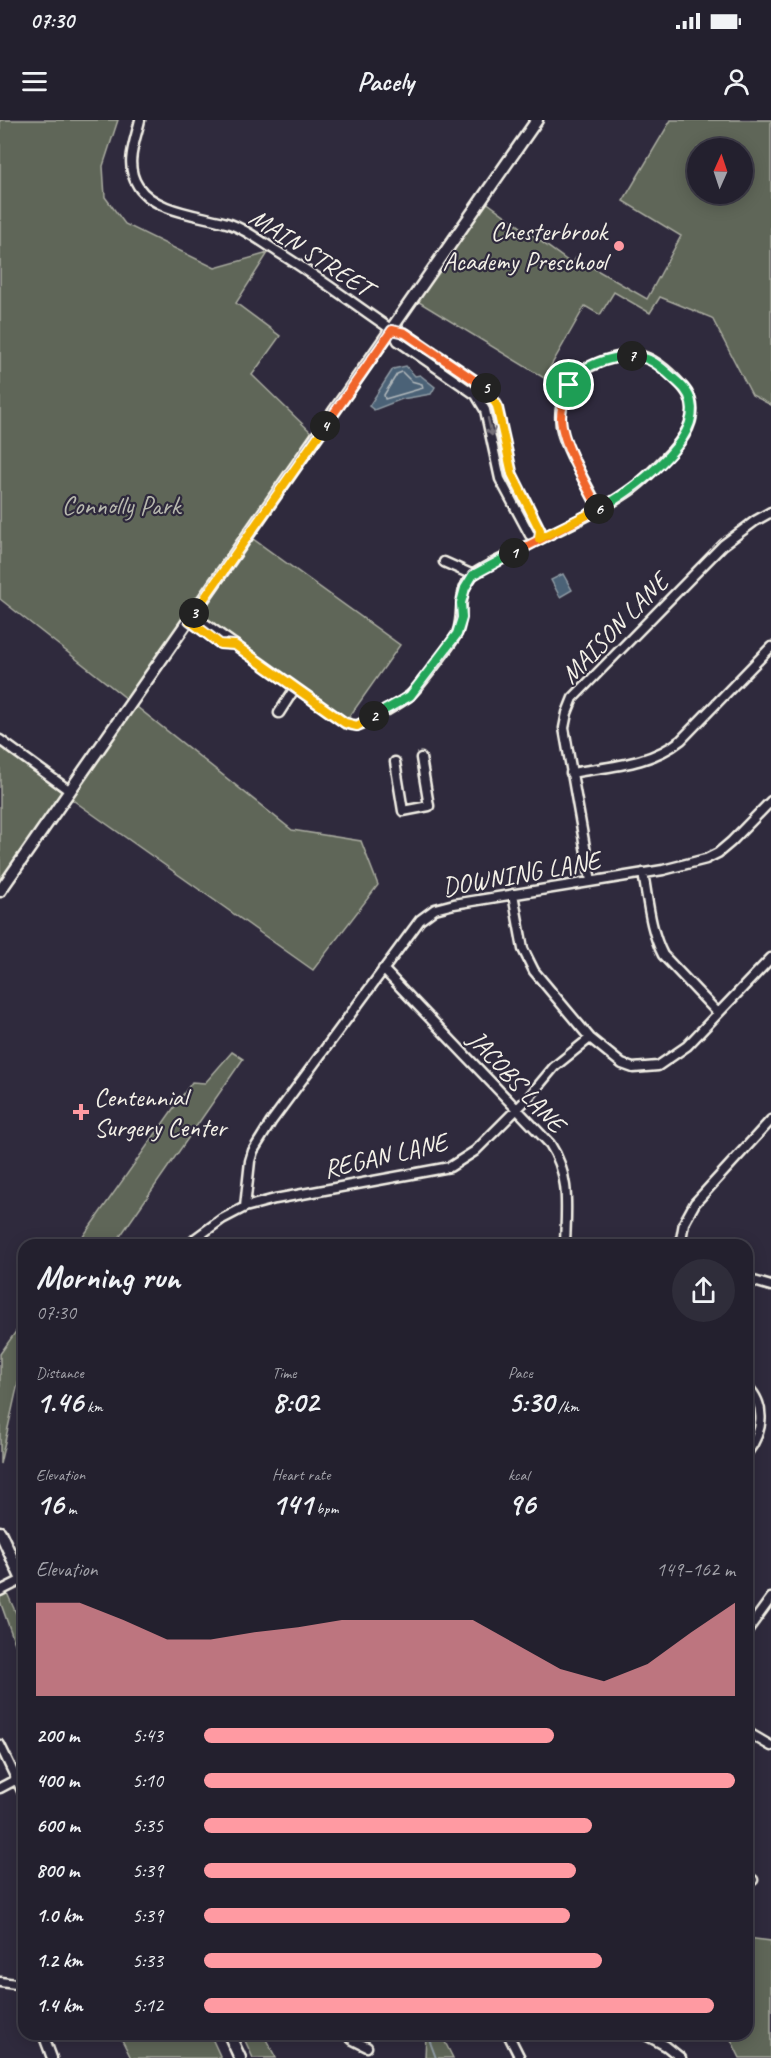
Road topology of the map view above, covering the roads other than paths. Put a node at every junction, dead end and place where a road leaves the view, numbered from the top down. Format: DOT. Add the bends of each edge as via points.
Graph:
graph roads {
  1 [pos="140,120"];
  2 [pos="537,120"];
  3 [pos="392,330"];
  4 [pos="599,509"];
  5 [pos="771,512"];
  6 [pos="539,539"];
  7 [pos="444,562"];
  8 [pos="473,575"];
  9 [pos="191,617"];
  10 [pos="771,647"];
  11 [pos="295,688"];
  12 [pos="279,713"];
  13 [pos="0,740"];
  14 [pos="421,758"];
  15 [pos="395,762"];
  16 [pos="572,773"];
  17 [pos="70,791"];
  18 [pos="771,801"];
  19 [pos="643,873"];
  20 [pos="591,881"];
  21 [pos="0,891"];
  22 [pos="513,894"];
  23 [pos="771,958"];
  24 [pos="383,969"];
  25 [pos="718,1013"];
  26 [pos="590,1038"];
  27 [pos="517,1109"];
  28 [pos="770,1123"];
  29 [pos="245,1207"];
  30 [pos="195,1239"];
  31 [pos="565,1239"];
  32 [pos="681,1239"];
  33 [pos="753,1281"];
  34 [pos="771,1286"];
  35 [pos="753,1394"];
  36 [pos="753,1442"];
  37 [pos="0,1532"];
  38 [pos="18,1571"];
  39 [pos="18,1584"];
  40 [pos="0,1591"];
  41 [pos="771,1598"];
  42 [pos="753,1623"];
  43 [pos="753,1736"];
  44 [pos="0,1745"];
  45 [pos="771,1746"];
  46 [pos="17,1779"];
  47 [pos="0,1788"];
  48 [pos="0,1982"];
  49 [pos="18,1986"];
  50 [pos="45,2040"];
  51 [pos="232,2040"];
  52 [pos="353,2040"];
  53 [pos="511,2040"];
  54 [pos="655,2040"];
  55 [pos="367,2047"];
  56 [pos="52,2058"];
  57 [pos="240,2058"];
  58 [pos="520,2058"];
  59 [pos="681,2058"];
  1 -- 3 [label="street, MAIN STREET" via="130,159 134,180 145,195 162,205 244,230"];
  2 -- 3 [label="main road"];
  3 -- 6 [label="street, MAIN STREET, one-way" via="398,341 476,395 485,410 500,479 530,535"];
  3 -- 6 [label="street, MAIN STREET" via="405,333 486,388 497,406 512,474 540,530"];
  3 -- 9 [label="main road"];
  4 -- 4 [label="street" via="646,477 684,438 692,418 691,402 684,388 659,365 642,356 623,356 580,372 562,401 564,435"];
  4 -- 6 [label="street"];
  5 -- 16 [label="street, MAISON LANE" via="723,545 573,698 564,728"];
  6 -- 8 [label="street"];
  7 -- 8 [label="street"];
  8 -- 11 [label="street" via="465,588 457,634 410,696 357,726 345,723"];
  9 -- 11 [label="street" via="220,644 235,645"];
  9 -- 17 [label="main road"];
  10 -- 16 [label="street" via="667,751 650,759"];
  11 -- 12 [label="street"];
  13 -- 17 [label="street"];
  14 -- 15 [label="street" via="429,806 403,811"];
  16 -- 20 [label="street, MAISON LANE"];
  17 -- 21 [label="main road"];
  18 -- 19 [label="street, DOWNING LANE" via="718,853"];
  19 -- 20 [label="street, DOWNING LANE"];
  19 -- 25 [label="street" via="657,944"];
  20 -- 22 [label="street, DOWNING LANE"];
  22 -- 24 [label="street, DOWNING LANE" via="428,912"];
  22 -- 26 [label="street" via="528,962"];
  23 -- 25 [label="street"];
  24 -- 27 [label="street, JACOBS LANE"];
  24 -- 29 [label="street, DOWNING LANE" via="253,1151"];
  25 -- 26 [label="street" via="687,1046 658,1066 633,1068 622,1064"];
  26 -- 27 [label="street, REGAN LANE" via="554,1066"];
  27 -- 29 [label="street, REGAN LANE" via="475,1151 450,1167"];
  27 -- 31 [label="street, JACOBS LANE" via="560,1158 566,1188"];
  28 -- 32 [label="street" via="695,1203 684,1223"];
  29 -- 30 [label="street, REGAN LANE"];
  33 -- 34 [label="street"];
  35 -- 36 [label="street" via="761,1419"];
  37 -- 38 [label="main road"];
  39 -- 40 [label="street"];
  41 -- 42 [label="street"];
  43 -- 45 [label="street"];
  44 -- 46 [label="street"];
  46 -- 47 [label="street"];
  48 -- 49 [label="street"];
  50 -- 56 [label="street"];
  51 -- 57 [label="main road"];
  52 -- 55 [label="street"];
  53 -- 58 [label="street"];
  54 -- 59 [label="street"];
}
